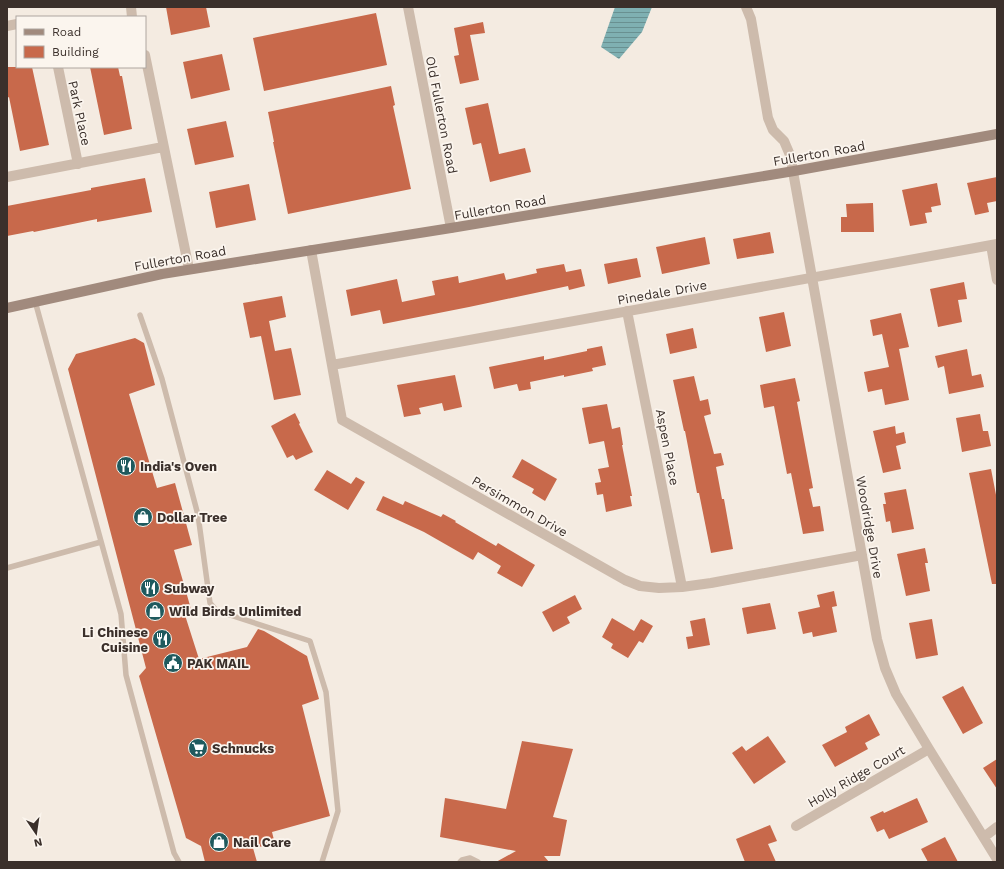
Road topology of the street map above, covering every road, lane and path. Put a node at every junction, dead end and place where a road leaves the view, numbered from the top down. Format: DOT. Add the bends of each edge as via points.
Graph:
graph roads {
  1 [pos="408,7"];
  2 [pos="746,7"];
  3 [pos="146,60"];
  4 [pos="58,68"];
  5 [pos="997,134"];
  6 [pos="163,147"];
  7 [pos="78,164"];
  8 [pos="794,171"];
  9 [pos="7,177"];
  10 [pos="451,228"];
  11 [pos="994,245"];
  12 [pos="311,250"];
  13 [pos="189,269"];
  14 [pos="812,278"];
  15 [pos="997,280"];
  16 [pos="35,301"];
  17 [pos="7,308"];
  18 [pos="627,312"];
  19 [pos="140,315"];
  20 [pos="332,365"];
  21 [pos="101,542"];
  22 [pos="862,555"];
  23 [pos="7,568"];
  24 [pos="682,587"];
  25 [pos="929,749"];
  26 [pos="796,826"];
  27 [pos="997,827"];
  28 [pos="984,837"];
  29 [pos="997,859"];
  30 [pos="179,862"];
  31 [pos="322,862"];
  32 [pos="460,862"];
  33 [pos="478,862"];
  1 -- 10 [label="street, Old Fullerton Road"];
  2 -- 8 [label="street, Woodridge Drive" via="751,19 768,118 773,130 784,142"];
  3 -- 6 [label="street"];
  4 -- 7 [label="street, Park Place"];
  5 -- 8 [label="street, Fullerton Road"];
  6 -- 7 [label="street, Park Place"];
  6 -- 13 [label="street"];
  7 -- 9 [label="street, Park Place"];
  8 -- 10 [label="street, Fullerton Road"];
  8 -- 14 [label="street, Woodridge Drive"];
  10 -- 12 [label="street, Fullerton Road"];
  11 -- 14 [label="street, Pinedale Drive"];
  11 -- 15 [label="street"];
  12 -- 13 [label="street, Fullerton Road"];
  12 -- 20 [label="street, Persimmon Drive"];
  13 -- 16 [label="street, Fullerton Road"];
  14 -- 18 [label="street, Pinedale Drive"];
  14 -- 22 [label="street, Woodridge Drive"];
  16 -- 17 [label="street, Fullerton Road"];
  16 -- 21 [label="lane"];
  18 -- 20 [label="street, Pinedale Drive"];
  18 -- 24 [label="street, Aspen Place"];
  19 -- 31 [label="lane" via="162,379 198,515 210,603 218,612 310,641 326,692 338,811"];
  20 -- 24 [label="street, Persimmon Drive" via="342,420 625,580 640,586"];
  21 -- 23 [label="lane"];
  21 -- 30 [label="lane" via="121,614 126,675 174,853"];
  22 -- 24 [label="street, Persimmon Drive"];
  22 -- 25 [label="street, Woodridge Drive" via="877,639 885,668 896,694"];
  25 -- 26 [label="street, Holly Ridge Court"];
  25 -- 28 [label="street, Woodridge Drive"];
  27 -- 28 [label="street"];
  28 -- 29 [label="street, Woodridge Drive"];
  32 -- 33 [label="lane" via="470,858"];
}
